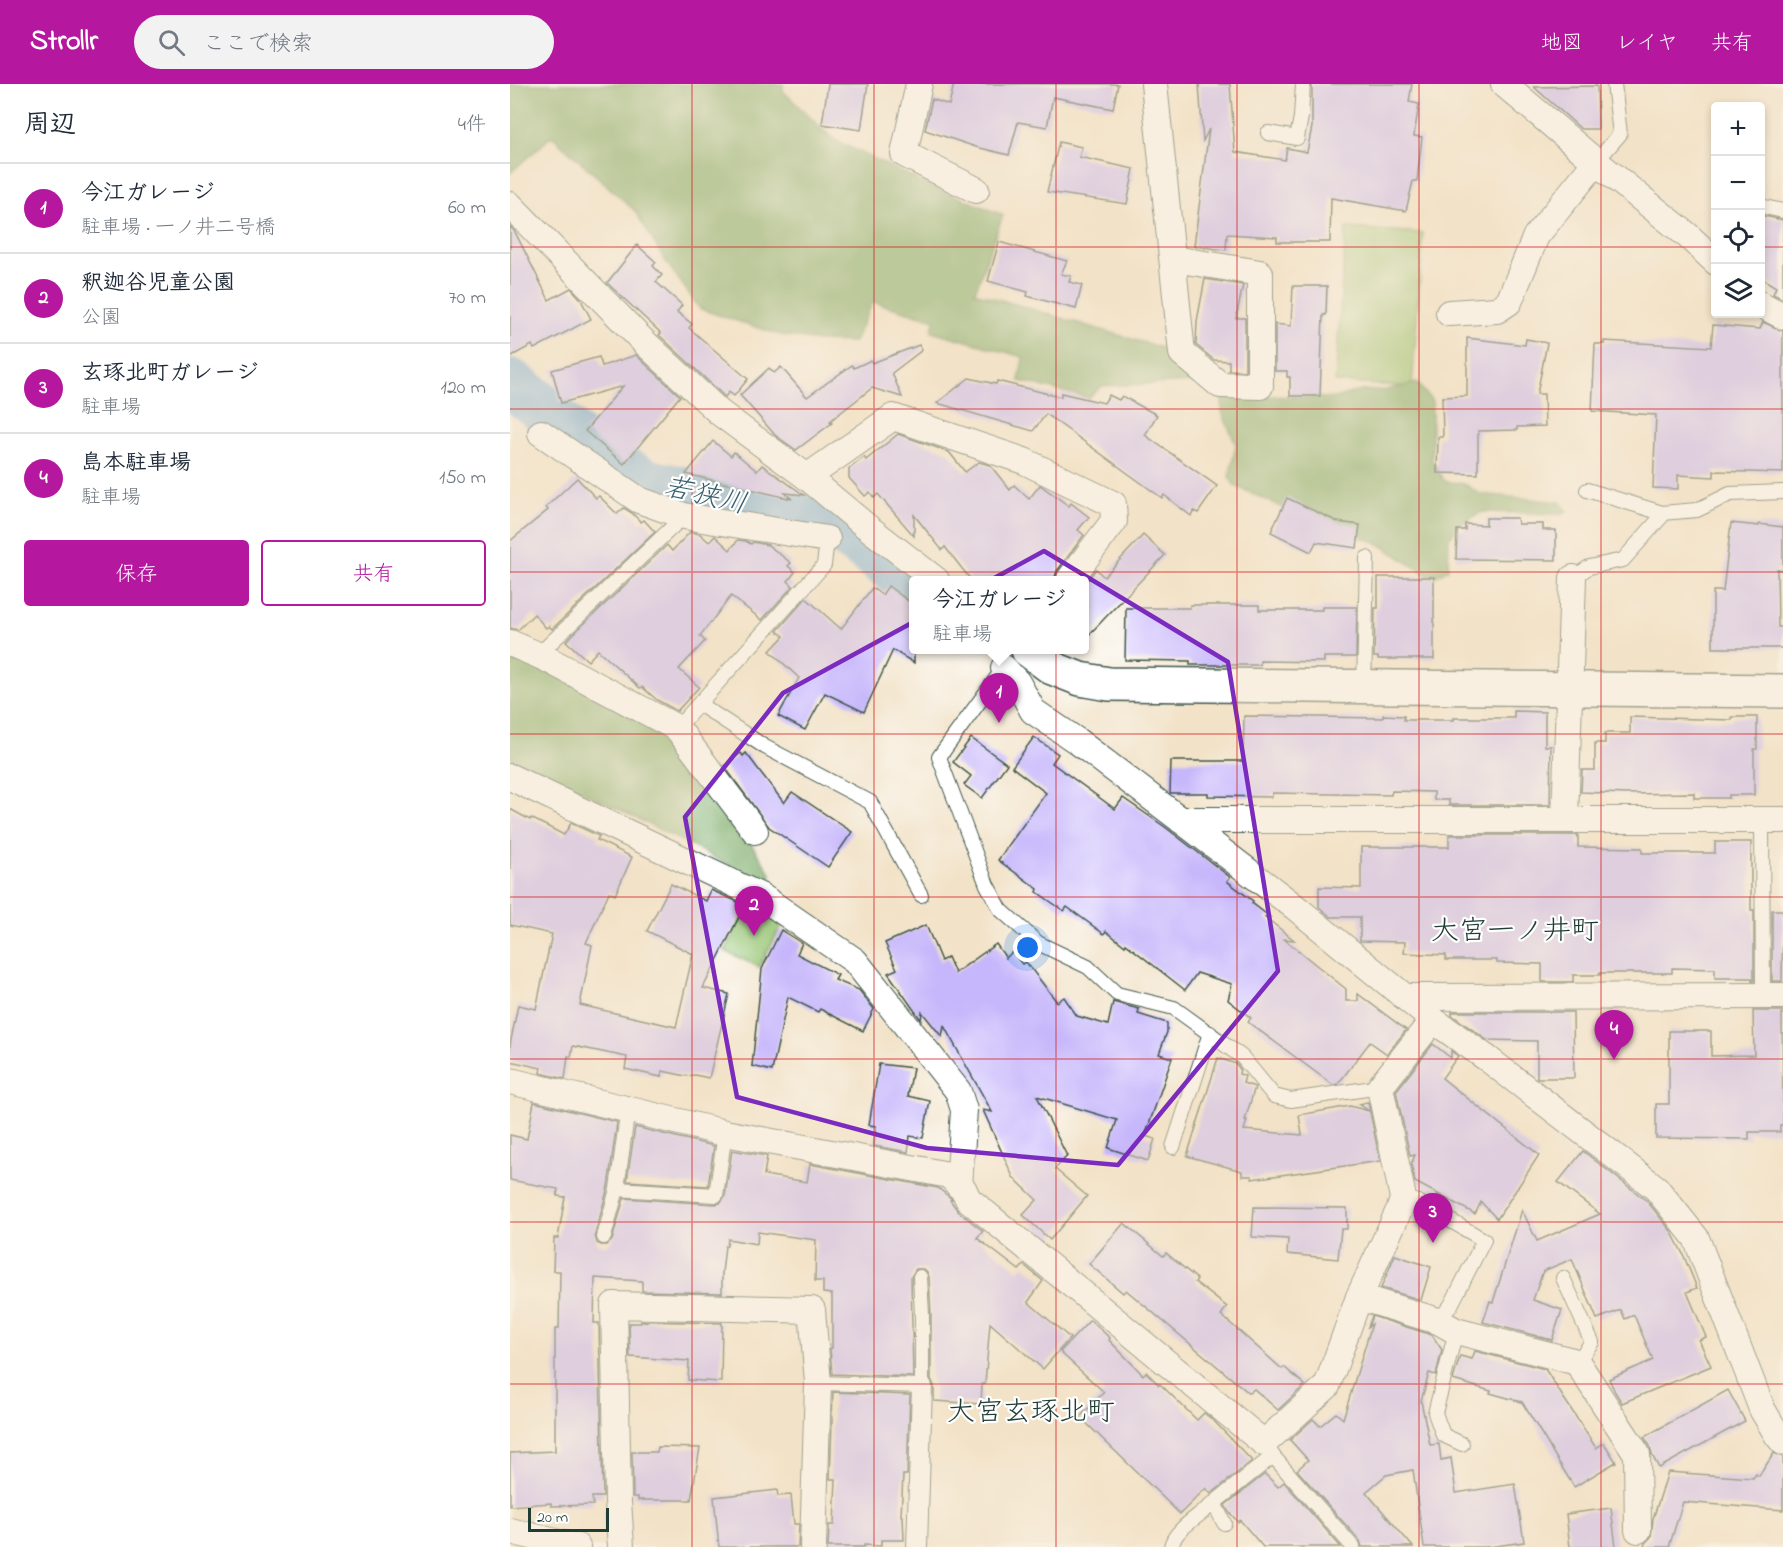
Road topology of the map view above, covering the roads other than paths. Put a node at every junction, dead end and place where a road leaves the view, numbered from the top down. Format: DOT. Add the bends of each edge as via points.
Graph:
graph roads {
  1 [pos="919,84"];
  2 [pos="1154,84"];
  3 [pos="1304,84"];
  4 [pos="1504,84"];
  5 [pos="1614,84"];
  6 [pos="1268,133"];
  7 [pos="1596,162"];
  8 [pos="976,190"];
  9 [pos="510,205"];
  10 [pos="1765,207"];
  11 [pos="1783,211"];
  12 [pos="1711,257"];
  13 [pos="1174,259"];
  14 [pos="1765,306"];
  15 [pos="1449,313"];
  16 [pos="1783,316"];
  17 [pos="542,433"];
  18 [pos="807,477"];
  19 [pos="1587,490"];
  20 [pos="1783,492"];
  21 [pos="1662,513"];
  22 [pos="684,516"];
  23 [pos="846,533"];
  24 [pos="1367,558"];
  25 [pos="924,576"];
  26 [pos="1072,576"];
  27 [pos="1573,578"];
  28 [pos="510,643"];
  29 [pos="538,655"];
  30 [pos="1014,657"];
  31 [pos="1364,688"];
  32 [pos="1569,688"];
  33 [pos="1783,691"];
  34 [pos="699,704"];
  35 [pos="677,728"];
  36 [pos="510,777"];
  37 [pos="1565,819"];
  38 [pos="1181,820"];
  39 [pos="1772,820"];
  40 [pos="754,831"];
  41 [pos="921,895"];
  42 [pos="1773,996"];
  43 [pos="1406,997"];
  44 [pos="1433,1020"];
  45 [pos="1210,1033"];
  46 [pos="510,1081"];
  47 [pos="1380,1087"];
  48 [pos="628,1108"];
  49 [pos="725,1133"];
  50 [pos="1173,1147"];
  51 [pos="959,1186"];
  52 [pos="617,1189"];
  53 [pos="1403,1198"];
  54 [pos="604,1237"];
  55 [pos="920,1277"];
  56 [pos="1563,1278"];
  57 [pos="1359,1297"];
  58 [pos="1447,1326"];
  59 [pos="1577,1362"];
  60 [pos="818,1383"];
  61 [pos="922,1386"];
  62 [pos="1783,1442"];
  63 [pos="1462,1444"];
  64 [pos="1268,1450"];
  65 [pos="1214,1503"];
  66 [pos="1224,1523"];
  67 [pos="1638,1530"];
  68 [pos="510,1531"];
  69 [pos="577,1547"];
  70 [pos="621,1547"];
  71 [pos="813,1547"];
  72 [pos="917,1547"];
  73 [pos="1171,1547"];
  74 [pos="1353,1547"];
  1 -- 8 [label="street" via="904,154"];
  2 -- 13 [label="street"];
  3 -- 6 [label="lane" via="1297,138"];
  4 -- 7 [label="street"];
  5 -- 7 [label="lane" via="1620,134"];
  7 -- 12 [label="street"];
  7 -- 15 [label="street" via="1536,236 1509,302 1497,310"];
  9 -- 18 [label="street" via="644,342 720,413"];
  10 -- 11 [label="lane"];
  13 -- 13 [label="street" via="1260,273 1260,386 1220,385 1182,353"];
  14 -- 16 [label="street"];
  17 -- 22 [label="street" via="639,500"];
  18 -- 23 [label="street"];
  18 -- 26 [label="street" via="893,417 1024,460 1113,504 1114,520"];
  19 -- 21 [label="lane"];
  20 -- 21 [label="lane" via="1730,494 1697,510"];
  21 -- 27 [label="lane" via="1623,560 1589,567"];
  22 -- 23 [label="street"];
  22 -- 29 [label="lane"];
  23 -- 25 [label="street" via="901,568"];
  23 -- 34 [label="lane" via="824,565"];
  24 -- 31 [label="lane"];
  27 -- 32 [label="street"];
  28 -- 29 [label="street"];
  29 -- 35 [label="street"];
  30 -- 31 [label="street" via="1080,679 1109,684"];
  30 -- 38 [label="street" via="1017,682 1033,711"];
  30 -- 45 [label="lane" via="939,757 987,885 1001,910 1038,944 1088,967 1117,994 1174,1008"];
  31 -- 32 [label="street"];
  32 -- 33 [label="street"];
  32 -- 37 [label="street"];
  34 -- 35 [label="lane"];
  34 -- 41 [label="lane" via="765,747 870,802"];
  35 -- 40 [label="street"];
  36 -- 51 [label="street" via="762,897 855,961 958,1091 964,1110"];
  37 -- 38 [label="street"];
  37 -- 39 [label="street"];
  38 -- 43 [label="street"];
  39 -- 42 [label="lane"];
  42 -- 43 [label="street"];
  43 -- 44 [label="street"];
  44 -- 47 [label="street"];
  44 -- 62 [label="street" via="1656,1188 1696,1238 1761,1409"];
  45 -- 47 [label="lane" via="1242,1057 1274,1096 1291,1100"];
  45 -- 50 [label="lane"];
  46 -- 48 [label="street"];
  47 -- 53 [label="street"];
  48 -- 49 [label="street"];
  48 -- 52 [label="lane"];
  49 -- 51 [label="street" via="949,1176"];
  49 -- 52 [label="lane" via="716,1195"];
  51 -- 64 [label="street" via="968,1199"];
  52 -- 54 [label="lane"];
  53 -- 57 [label="street"];
  53 -- 58 [label="lane" via="1418,1202 1484,1240 1451,1305"];
  55 -- 61 [label="lane"];
  56 -- 59 [label="lane" via="1592,1342"];
  57 -- 58 [label="street"];
  57 -- 64 [label="street" via="1327,1386"];
  58 -- 59 [label="street"];
  58 -- 63 [label="lane" via="1435,1413 1443,1436"];
  59 -- 67 [label="street" via="1637,1454"];
  60 -- 61 [label="lane"];
  60 -- 70 [label="street" via="812,1310 614,1305"];
  60 -- 71 [label="street"];
  61 -- 72 [label="street"];
  64 -- 65 [label="lane"];
  64 -- 74 [label="lane"];
  65 -- 66 [label="lane"];
  65 -- 73 [label="lane" via="1181,1530"];
  68 -- 69 [label="street"];
}
